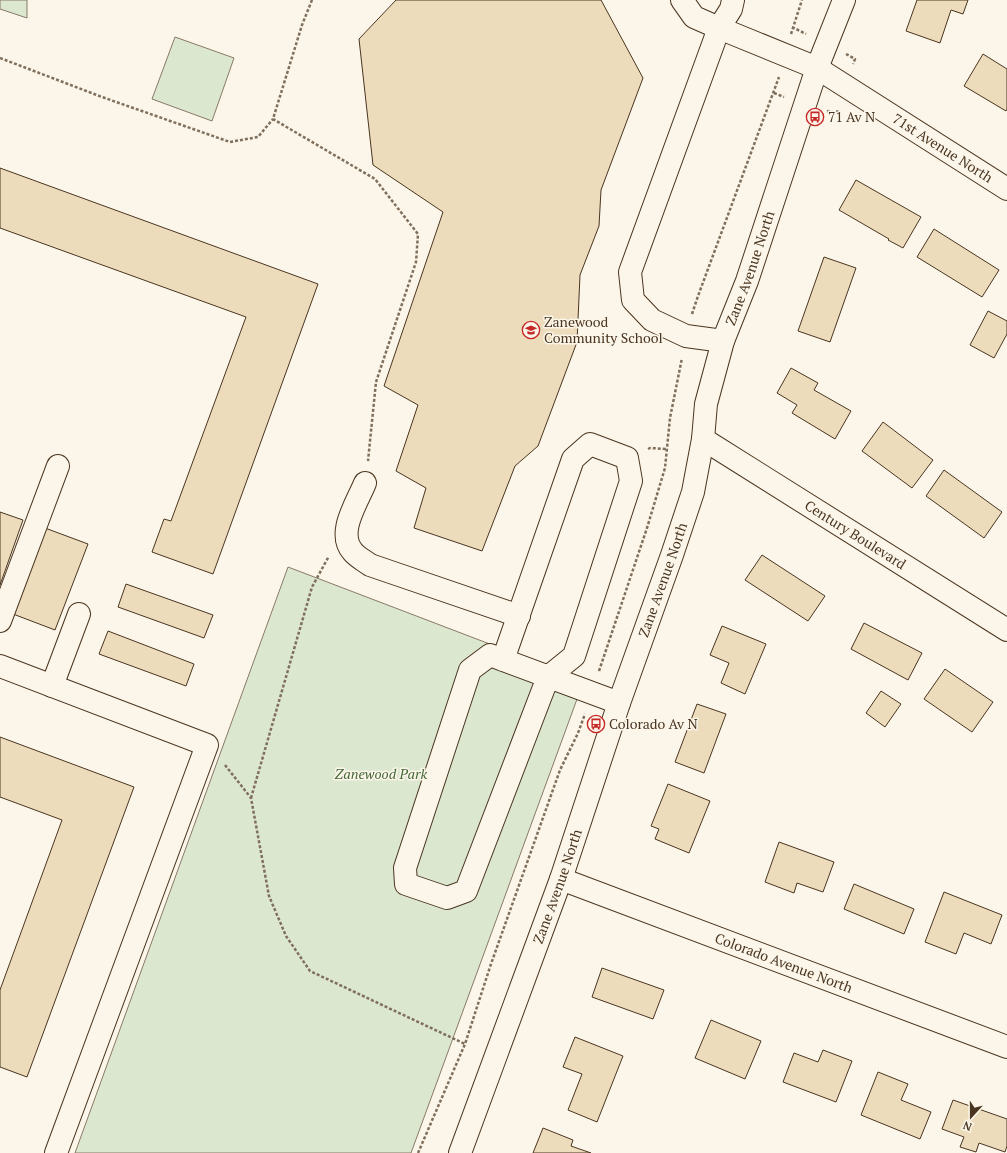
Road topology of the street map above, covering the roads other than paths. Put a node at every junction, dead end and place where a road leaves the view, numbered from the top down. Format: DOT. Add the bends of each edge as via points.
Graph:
graph roads {
  1 [pos="682,0"];
  2 [pos="733,0"];
  3 [pos="844,0"];
  4 [pos="719,28"];
  5 [pos="817,68"];
  6 [pos="1007,189"];
  7 [pos="723,342"];
  8 [pos="703,439"];
  9 [pos="58,466"];
  10 [pos="365,483"];
  11 [pos="79,614"];
  12 [pos="519,616"];
  13 [pos="0,621"];
  14 [pos="1007,630"];
  15 [pos="497,658"];
  16 [pos="0,666"];
  17 [pos="548,677"];
  18 [pos="52,686"];
  19 [pos="619,703"];
  20 [pos="561,879"];
  21 [pos="1007,1047"];
  22 [pos="56,1153"];
  23 [pos="460,1153"];
  1 -- 4 [label="street, 71st Avenue North" via="694,17"];
  2 -- 4 [label="street"];
  3 -- 5 [label="street, Zane Avenue North"];
  4 -- 5 [label="street, 71st Avenue North"];
  4 -- 7 [label="street" via="630,272 632,300 652,320 686,336"];
  5 -- 6 [label="street, 71st Avenue North"];
  5 -- 7 [label="street, Zane Avenue North" via="747,281"];
  7 -- 8 [label="street, Zane Avenue North" via="706,404"];
  8 -- 14 [label="street, Century Boulevard"];
  8 -- 19 [label="street, Zane Avenue North" via="693,492"];
  9 -- 13 [label="street"];
  10 -- 12 [label="street" via="346,527 346,543 354,553 370,565"];
  11 -- 18 [label="street"];
  12 -- 15 [label="street"];
  12 -- 17 [label="street" via="573,459 590,444 627,458 631,481 574,656"];
  15 -- 17 [label="street"];
  15 -- 17 [label="street" via="470,670 405,868 406,884 448,898 466,891"];
  16 -- 18 [label="street"];
  17 -- 19 [label="street"];
  18 -- 22 [label="street" via="207,745"];
  19 -- 20 [label="street, Zane Avenue North"];
  20 -- 21 [label="street, Colorado Avenue North"];
  20 -- 23 [label="street, Zane Avenue North"];
}
